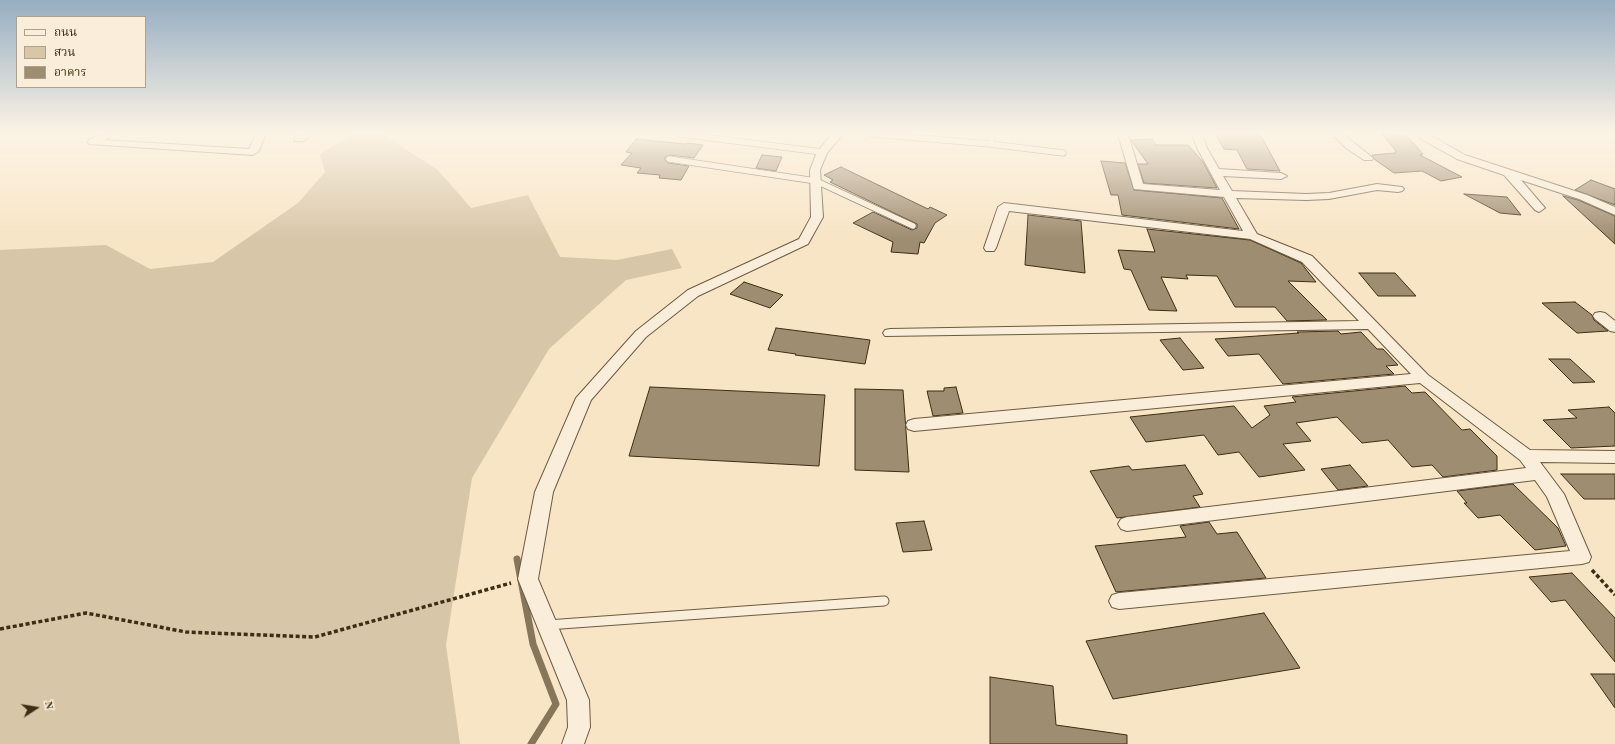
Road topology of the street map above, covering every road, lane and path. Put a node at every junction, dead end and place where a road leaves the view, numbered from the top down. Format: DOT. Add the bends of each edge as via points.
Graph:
graph roads {
  1 [pos="738,169"];
  2 [pos="815,169"];
  3 [pos="1133,169"];
  4 [pos="1214,169"];
  5 [pos="1499,169"];
  6 [pos="1506,171"];
  7 [pos="1216,172"];
  8 [pos="1281,176"];
  9 [pos="816,181"];
  10 [pos="1398,189"];
  11 [pos="1229,194"];
  12 [pos="1539,208"];
  13 [pos="1615,212"];
  14 [pos="914,226"];
  15 [pos="1252,236"];
  16 [pos="990,248"];
  17 [pos="1600,316"];
  18 [pos="1373,325"];
  19 [pos="1615,328"];
  20 [pos="890,332"];
  21 [pos="1423,378"];
  22 [pos="914,425"];
  23 [pos="1526,456"];
  24 [pos="1615,457"];
  25 [pos="1540,473"];
  26 [pos="1127,524"];
  27 [pos="1582,557"];
  28 [pos="528,579"];
  29 [pos="1615,596"];
  30 [pos="884,601"];
  31 [pos="1119,601"];
  32 [pos="547,625"];
  33 [pos="0,629"];
  34 [pos="573,744"];
  1 -- 9 [label="lane"];
  2 -- 9 [label="street"];
  3 -- 11 [label="street" via="1138,187"];
  4 -- 7 [label="street"];
  5 -- 6 [label="street"];
  6 -- 12 [label="street"];
  6 -- 13 [label="street" via="1583,196"];
  7 -- 8 [label="street"];
  7 -- 11 [label="street"];
  9 -- 14 [label="lane"];
  9 -- 28 [label="street" via="817,217 804,241 693,293 641,334 584,398 544,492"];
  10 -- 11 [label="street" via="1377,187 1329,196"];
  11 -- 15 [label="street"];
  15 -- 16 [label="street" via="1004,207"];
  15 -- 18 [label="street" via="1307,259"];
  17 -- 19 [label="street"];
  18 -- 20 [label="street"];
  18 -- 21 [label="street"];
  21 -- 22 [label="street"];
  21 -- 23 [label="street"];
  23 -- 24 [label="street"];
  23 -- 25 [label="street"];
  25 -- 26 [label="street"];
  25 -- 27 [label="street" via="1555,494"];
  27 -- 29 [label="path"];
  27 -- 31 [label="street"];
  28 -- 32 [label="street"];
  28 -- 33 [label="path" via="315,637 186,632 86,613"];
  30 -- 32 [label="lane"];
  32 -- 34 [label="street" via="578,700 579,727"];
}
